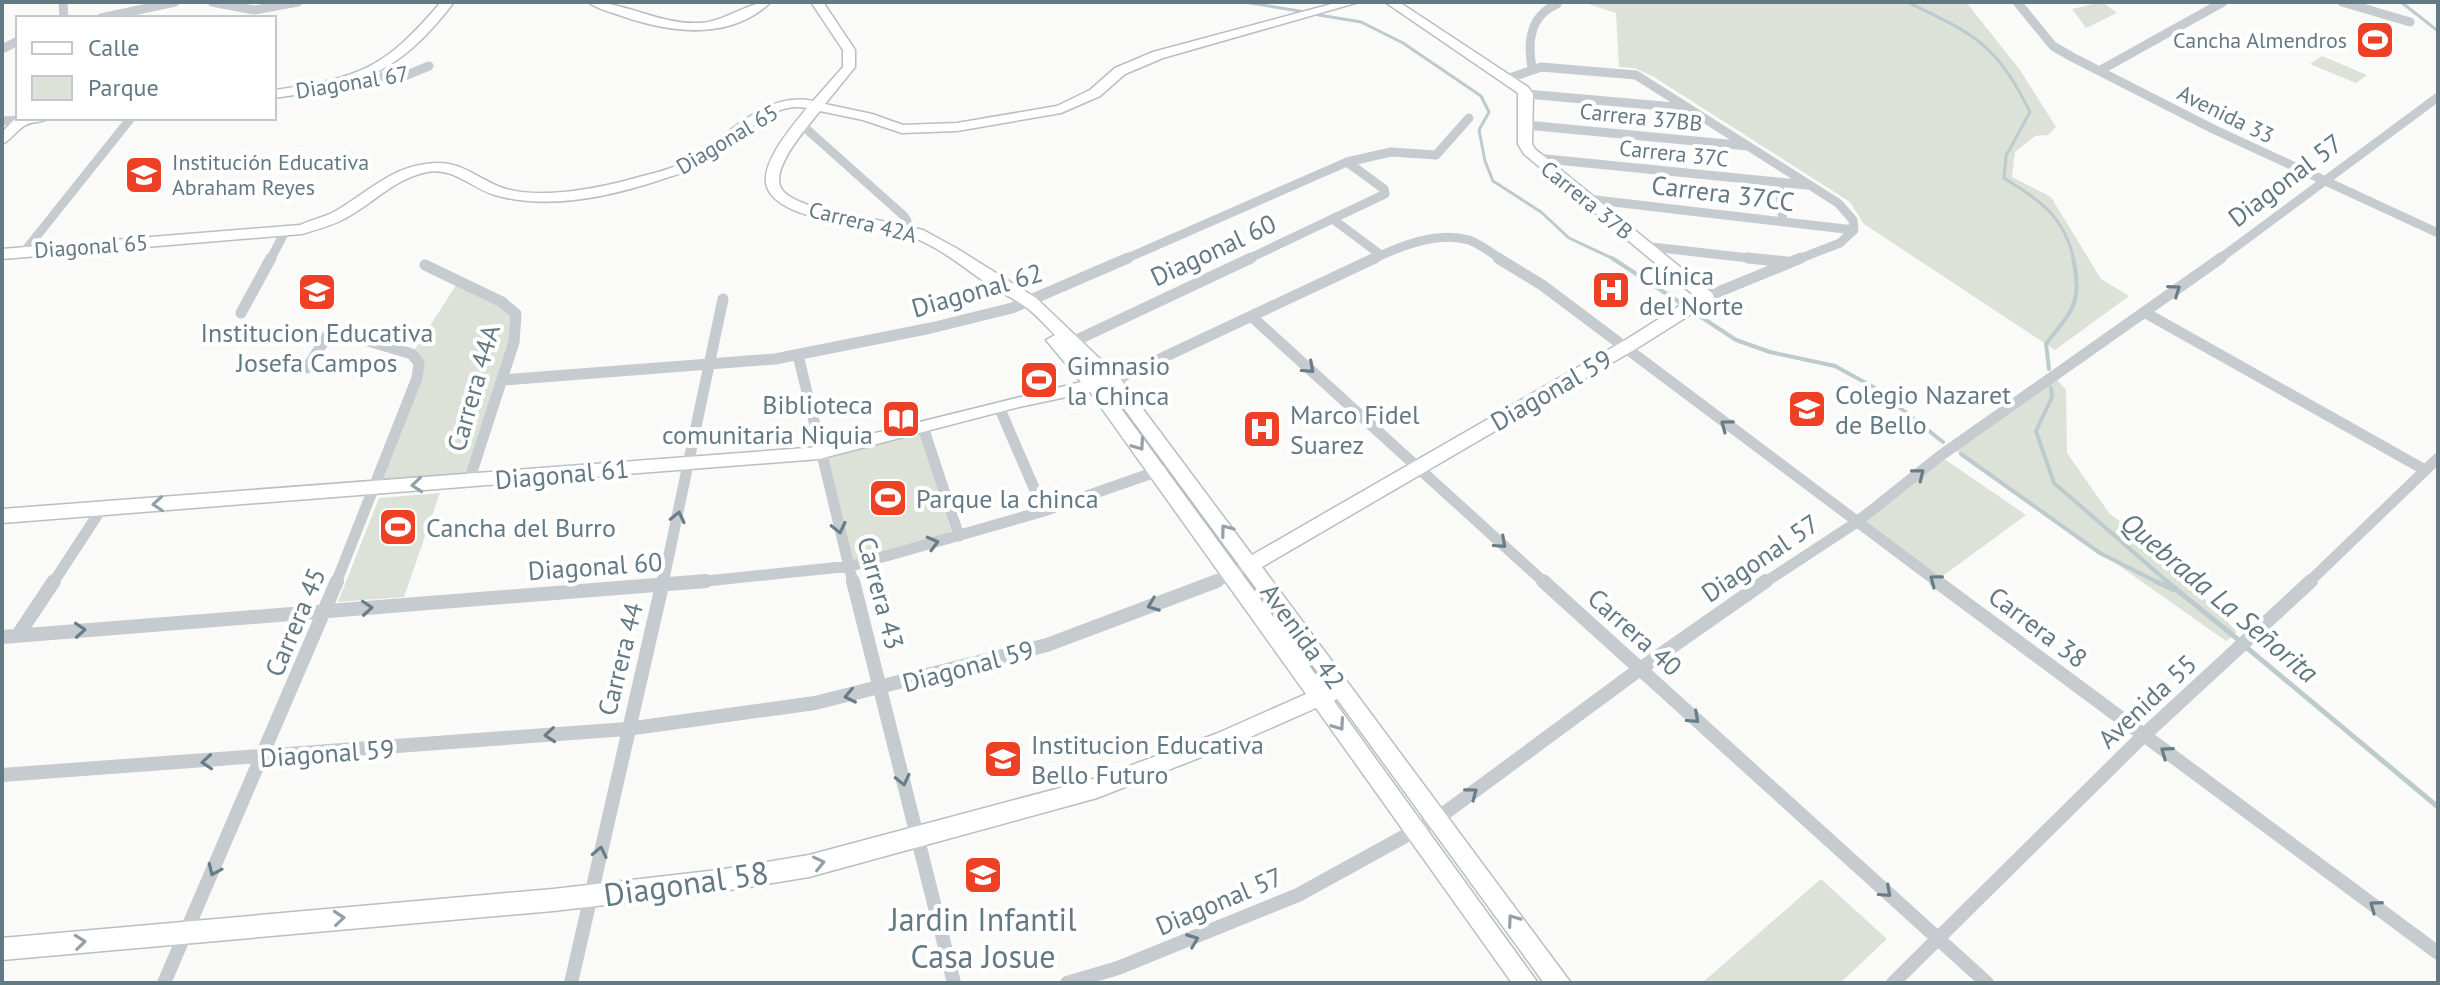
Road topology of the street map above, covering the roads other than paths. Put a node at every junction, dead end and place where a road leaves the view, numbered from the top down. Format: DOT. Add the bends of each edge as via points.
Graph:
graph roads {
  1 [pos="175,2"];
  2 [pos="212,2"];
  3 [pos="298,2"];
  4 [pos="448,2"];
  5 [pos="598,2"];
  6 [pos="765,2"];
  7 [pos="817,2"];
  8 [pos="1353,2"];
  9 [pos="1391,2"];
  10 [pos="2017,2"];
  11 [pos="2223,2"];
  12 [pos="2342,2"];
  13 [pos="1557,4"];
  14 [pos="110,16"];
  15 [pos="2410,22"];
  16 [pos="429,66"];
  17 [pos="1532,68"];
  18 [pos="2099,71"];
  19 [pos="358,77"];
  20 [pos="1507,79"];
  21 [pos="276,94"];
  22 [pos="1526,94"];
  23 [pos="2438,97"];
  24 [pos="817,106"];
  25 [pos="1689,108"];
  26 [pos="1469,118"];
  27 [pos="22,120"];
  28 [pos="129,120"];
  29 [pos="2,121"];
  30 [pos="802,125"];
  31 [pos="1526,125"];
  32 [pos="2,140"];
  33 [pos="1751,146"];
  34 [pos="1536,158"];
  35 [pos="1347,162"];
  36 [pos="2324,180"];
  37 [pos="1779,183"];
  38 [pos="1809,185"];
  39 [pos="1587,199"];
  40 [pos="1334,220"];
  41 [pos="1783,222"];
  42 [pos="903,229"];
  43 [pos="286,230"];
  44 [pos="1854,230"];
  45 [pos="2438,233"];
  46 [pos="1643,246"];
  47 [pos="24,252"];
  48 [pos="2,254"];
  49 [pos="1381,255"];
  50 [pos="1793,262"];
  51 [pos="425,265"];
  52 [pos="723,299"];
  53 [pos="1022,301"];
  54 [pos="1695,305"];
  55 [pos="2144,312"];
  56 [pos="241,313"];
  57 [pos="1251,316"];
  58 [pos="1617,343"];
  59 [pos="1066,345"];
  60 [pos="798,355"];
  61 [pos="710,366"];
  62 [pos="307,368"];
  63 [pos="503,380"];
  64 [pos="1113,381"];
  65 [pos="1092,383"];
  66 [pos="999,407"];
  67 [pos="923,427"];
  68 [pos="819,453"];
  69 [pos="2438,458"];
  70 [pos="690,463"];
  71 [pos="1166,467"];
  72 [pos="1418,467"];
  73 [pos="2425,470"];
  74 [pos="469,481"];
  75 [pos="377,489"];
  76 [pos="102,508"];
  77 [pos="1044,511"];
  78 [pos="2,516"];
  79 [pos="1857,522"];
  80 [pos="959,536"];
  81 [pos="1250,565"];
  82 [pos="851,566"];
  83 [pos="1229,575"];
  84 [pos="663,585"];
  85 [pos="325,611"];
  86 [pos="18,635"];
  87 [pos="2,637"];
  88 [pos="1640,669"];
  89 [pos="1342,688"];
  90 [pos="881,689"];
  91 [pos="1319,697"];
  92 [pos="627,729"];
  93 [pos="2143,736"];
  94 [pos="264,758"];
  95 [pos="2,775"];
  96 [pos="1438,818"];
  97 [pos="1415,832"];
  98 [pos="917,839"];
  99 [pos="591,896"];
  100 [pos="187,931"];
  101 [pos="1938,938"];
  102 [pos="2,949"];
  103 [pos="2438,953"];
  104 [pos="1557,982"];
  105 [pos="164,983"];
  106 [pos="571,983"];
  107 [pos="954,983"];
  108 [pos="1067,983"];
  109 [pos="1526,983"];
  110 [pos="1893,983"];
  111 [pos="1987,983"];
  1 -- 14 [label="street"];
  2 -- 3 [label="street" via="254,10"];
  4 -- 19 [label="street" via="403,52"];
  5 -- 6 [label="street" via="664,26 689,28 732,22"];
  7 -- 24 [label="street, Carrera 42A" via="850,56 849,67"];
  8 -- 24 [label="street, Diagonal 65" via="1158,55 1126,68 1076,103 1013,118 902,129"];
  9 -- 20 [label="street"];
  10 -- 18 [label="street, Avenida 33" via="2053,46"];
  11 -- 18 [label="street"];
  12 -- 15 [label="street"];
  13 -- 17 [label="street" via="1533,22"];
  16 -- 19 [label="street, Diagonal 67" via="402,77"];
  17 -- 20 [label="street"];
  17 -- 25 [label="street, Carrera 37BB" via="1636,75"];
  18 -- 36 [label="street, Avenida 33"];
  19 -- 21 [label="street, Diagonal 67"];
  20 -- 22 [label="street"];
  22 -- 25 [label="street"];
  22 -- 31 [label="street, Carrera 37B"];
  23 -- 36 [label="street, Diagonal 57"];
  24 -- 30 [label="street, Carrera 42A"];
  24 -- 43 [label="street, Diagonal 65" via="797,102 767,111 693,164 618,187 512,196 451,167 425,168 384,184 338,216"];
  25 -- 33 [label="street, Carrera 37BB"];
  26 -- 35 [label="street, Diagonal 62" via="1439,154 1391,152"];
  27 -- 29 [label="street"];
  27 -- 32 [label="street"];
  28 -- 47 [label="street"];
  30 -- 42 [label="street" via="904,216"];
  30 -- 42 [label="street, Carrera 42A" via="772,176 781,196 810,212"];
  31 -- 33 [label="street, Carrera 37BB"];
  31 -- 34 [label="street, Carrera 37B" via="1525,144"];
  33 -- 38 [label="street, Carrera 37BB"];
  34 -- 37 [label="street, Carrera 37C"];
  34 -- 39 [label="street, Carrera 37B"];
  35 -- 40 [label="street, Diagonal 60" via="1385,194"];
  35 -- 53 [label="street, Diagonal 62"];
  36 -- 45 [label="street, Avenida 33"];
  55 -- 36 [label="street, Diagonal 57, one-way"];
  37 -- 38 [label="street, Carrera 37C"];
  37 -- 41 [label="street"];
  38 -- 44 [label="street, Carrera 37BB" via="1846,210"];
  39 -- 41 [label="street, Carrera 37CC"];
  39 -- 46 [label="street, Carrera 37B"];
  40 -- 49 [label="street"];
  40 -- 59 [label="street, Diagonal 60"];
  41 -- 44 [label="street, Carrera 37CC"];
  42 -- 53 [label="street, Carrera 42A" via="971,262"];
  43 -- 47 [label="street, Diagonal 65"];
  43 -- 56 [label="street"];
  44 -- 50 [label="street, Diagonal 59" via="1840,243"];
  46 -- 50 [label="street"];
  46 -- 54 [label="street, Carrera 37B"];
  47 -- 48 [label="street, Diagonal 65"];
  49 -- 57 [label="street"];
  49 -- 58 [label="street" via="1430,239 1472,241 1542,285"];
  50 -- 54 [label="street, Diagonal 59" via="1729,285"];
  51 -- 63 [label="street, Carrera 44A" via="516,314"];
  52 -- 61 [label="street, Carrera 44"];
  53 -- 59 [label="street, Avenida 42"];
  53 -- 60 [label="street, Diagonal 62" via="931,328"];
  54 -- 58 [label="street, Diagonal 59"];
  55 -- 73 [label="street"];
  79 -- 55 [label="street, Diagonal 57, one-way" via="1940,456"];
  57 -- 64 [label="street"];
  57 -- 72 [label="street, Carrera 40, one-way"];
  58 -- 72 [label="street, Diagonal 59"];
  79 -- 58 [label="street, Carrera 38, one-way"];
  59 -- 64 [label="street, Avenida 42"];
  59 -- 65 [label="street, Avenida 42"];
  60 -- 61 [label="street, Diagonal 62"];
  60 -- 68 [label="street, Carrera 43"];
  61 -- 63 [label="street, Diagonal 62"];
  61 -- 70 [label="street, Carrera 44"];
  62 -- 75 [label="street, Carrera 45" via="331,330 412,354 419,363"];
  63 -- 74 [label="street, Carrera 44A"];
  64 -- 65 [label="street, Diagonal 61"];
  64 -- 71 [label="street, Avenida 42"];
  65 -- 66 [label="street, Diagonal 61"];
  65 -- 71 [label="street, Avenida 42, one-way"];
  66 -- 67 [label="street, Diagonal 61"];
  66 -- 77 [label="street"];
  67 -- 68 [label="street, Diagonal 61"];
  67 -- 80 [label="street"];
  68 -- 70 [label="street, Diagonal 61"];
  68 -- 82 [label="street, Carrera 43, one-way"];
  69 -- 73 [label="street, Avenida 55"];
  70 -- 74 [label="street, Diagonal 61"];
  84 -- 70 [label="street, Carrera 44, one-way"];
  71 -- 77 [label="street, Diagonal 60"];
  81 -- 71 [label="street, Avenida 42, one-way"];
  71 -- 83 [label="street, Avenida 42"];
  72 -- 81 [label="street, Diagonal 59"];
  72 -- 88 [label="street, Carrera 40, one-way"];
  73 -- 93 [label="street, Avenida 55"];
  74 -- 75 [label="street, Diagonal 61, one-way"];
  75 -- 76 [label="street, Diagonal 61, one-way"];
  75 -- 85 [label="street, Carrera 45"];
  76 -- 78 [label="street, Diagonal 61"];
  76 -- 86 [label="street"];
  77 -- 80 [label="street, Diagonal 60"];
  79 -- 88 [label="street, Diagonal 57"];
  93 -- 79 [label="street, Carrera 38, one-way"];
  82 -- 80 [label="street, Diagonal 60, one-way"];
  81 -- 83 [label="street, Diagonal 59"];
  81 -- 89 [label="street, Avenida 42"];
  82 -- 84 [label="street, Diagonal 60"];
  82 -- 90 [label="street, Carrera 43"];
  83 -- 90 [label="street, Diagonal 59, one-way" via="1047,645"];
  83 -- 91 [label="street, Avenida 42"];
  85 -- 84 [label="street, Diagonal 60, one-way"];
  84 -- 92 [label="street, Carrera 44"];
  86 -- 85 [label="street, Diagonal 60, one-way"];
  85 -- 94 [label="street, Carrera 45"];
  86 -- 87 [label="street, Diagonal 60"];
  96 -- 88 [label="street, Diagonal 57, one-way"];
  88 -- 101 [label="street, Carrera 40, one-way"];
  89 -- 91 [label="street, Diagonal 58"];
  89 -- 96 [label="street, Avenida 42"];
  90 -- 92 [label="street, Diagonal 59, one-way"];
  90 -- 98 [label="street, Carrera 43, one-way"];
  91 -- 97 [label="street, Avenida 42, one-way"];
  91 -- 98 [label="street, Diagonal 58" via="1097,788"];
  92 -- 94 [label="street, Diagonal 59, one-way"];
  99 -- 92 [label="street, Carrera 44, one-way"];
  93 -- 101 [label="street, Avenida 55"];
  103 -- 93 [label="street, Carrera 38, one-way"];
  94 -- 95 [label="street, Diagonal 59, one-way"];
  94 -- 100 [label="street, Carrera 45, one-way"];
  96 -- 97 [label="street, Diagonal 57"];
  104 -- 96 [label="street, Avenida 42, one-way"];
  108 -- 97 [label="street, Diagonal 57, one-way" via="1132,963 1298,895"];
  97 -- 109 [label="street, Avenida 42"];
  99 -- 98 [label="street, Diagonal 58, one-way" via="809,866"];
  98 -- 107 [label="street, Carrera 43"];
  100 -- 99 [label="street, Diagonal 58, one-way"];
  99 -- 106 [label="street, Carrera 44"];
  102 -- 100 [label="street, Diagonal 58, one-way"];
  100 -- 105 [label="street, Carrera 45"];
  101 -- 110 [label="street, Avenida 55"];
  101 -- 111 [label="street, Carrera 40"];
}
